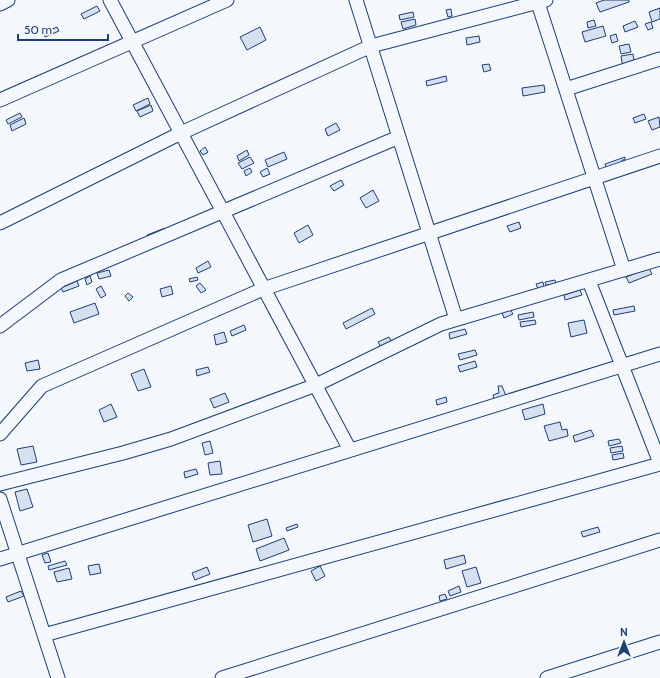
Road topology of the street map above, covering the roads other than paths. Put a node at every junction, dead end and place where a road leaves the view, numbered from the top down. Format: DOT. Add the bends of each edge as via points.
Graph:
graph roads {
  1 [pos="8,0"];
  2 [pos="110,0"];
  3 [pos="227,0"];
  4 [pos="356,0"];
  5 [pos="540,1"];
  6 [pos="0,4"];
  7 [pos="132,42"];
  8 [pos="371,46"];
  9 [pos="660,59"];
  10 [pos="566,90"];
  11 [pos="0,100"];
  12 [pos="181,133"];
  13 [pos="399,137"];
  14 [pos="660,156"];
  15 [pos="595,179"];
  16 [pos="223,212"];
  17 [pos="0,223"];
  18 [pos="430,234"];
  19 [pos="660,259"];
  20 [pos="624,270"];
  21 [pos="589,281"];
  22 [pos="263,288"];
  23 [pos="456,319"];
  24 [pos="0,326"];
  25 [pos="660,354"];
  26 [pos="621,366"];
  27 [pos="316,384"];
  28 [pos="5,419"];
  29 [pos="0,434"];
  30 [pos="350,450"];
  31 [pos="659,459"];
  32 [pos="0,484"];
  33 [pos="0,499"];
  34 [pos="660,540"];
  35 [pos="18,554"];
  36 [pos="0,559"];
  37 [pos="44,635"];
  38 [pos="660,642"];
  39 [pos="58,678"];
  40 [pos="222,678"];
  41 [pos="547,678"];
  1 -- 6 [label="street"];
  2 -- 7 [label="street"];
  3 -- 7 [label="street"];
  4 -- 8 [label="street"];
  5 -- 8 [label="street"];
  5 -- 10 [label="street"];
  7 -- 11 [label="street"];
  7 -- 12 [label="street"];
  8 -- 12 [label="street"];
  8 -- 13 [label="street"];
  9 -- 10 [label="street"];
  10 -- 15 [label="street"];
  12 -- 16 [label="street"];
  12 -- 17 [label="street"];
  13 -- 16 [label="street"];
  13 -- 18 [label="street"];
  14 -- 15 [label="street"];
  15 -- 18 [label="street"];
  15 -- 20 [label="street"];
  16 -- 22 [label="street"];
  16 -- 24 [label="street" via="61,280"];
  18 -- 22 [label="street"];
  18 -- 23 [label="street"];
  19 -- 20 [label="street"];
  20 -- 21 [label="street"];
  21 -- 23 [label="street"];
  21 -- 26 [label="street"];
  22 -- 27 [label="street"];
  22 -- 28 [label="street" via="42,386"];
  23 -- 27 [label="street"];
  25 -- 26 [label="street"];
  26 -- 30 [label="street"];
  26 -- 31 [label="street"];
  27 -- 30 [label="street"];
  27 -- 32 [label="street" via="171,439"];
  28 -- 29 [label="street"];
  30 -- 35 [label="street"];
  31 -- 37 [label="street"];
  33 -- 35 [label="street"];
  34 -- 40 [label="street"];
  35 -- 36 [label="street"];
  35 -- 37 [label="street"];
  37 -- 39 [label="street"];
  38 -- 41 [label="street"];
}
